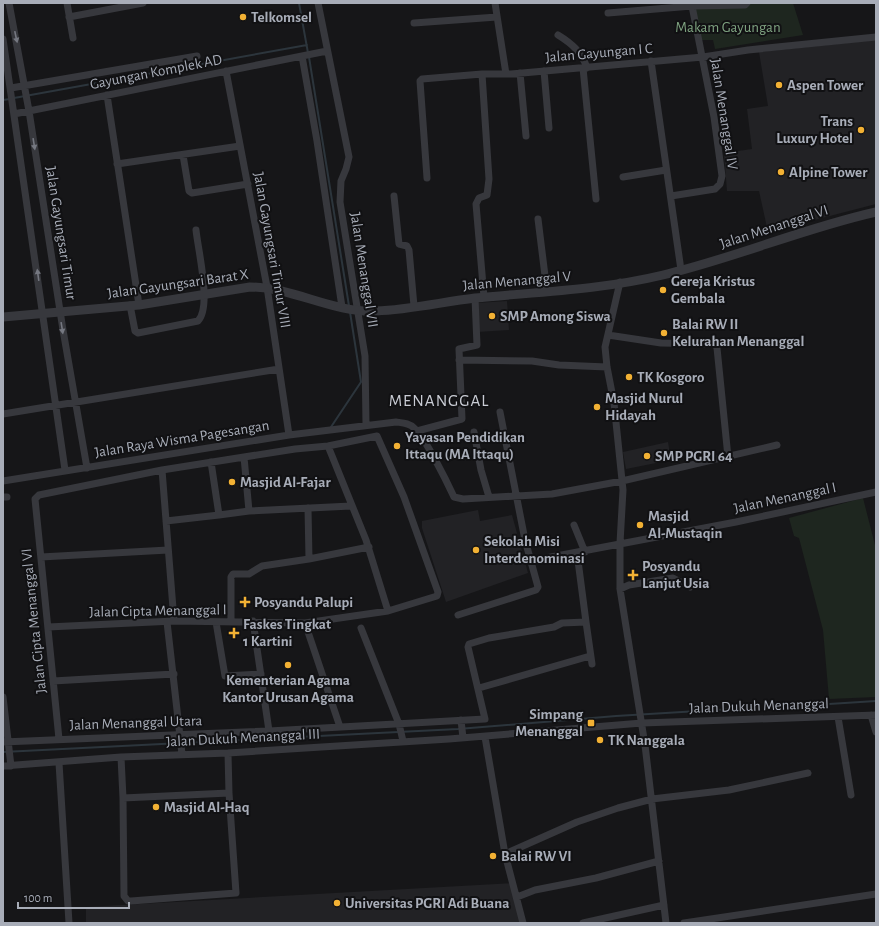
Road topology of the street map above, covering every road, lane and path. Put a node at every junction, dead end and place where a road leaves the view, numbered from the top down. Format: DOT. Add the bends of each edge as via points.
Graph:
graph roads {
  1 [pos="9,3"];
  2 [pos="67,3"];
  3 [pos="141,3"];
  4 [pos="318,3"];
  5 [pos="495,3"];
  6 [pos="747,3"];
  7 [pos="692,6"];
  8 [pos="608,13"];
  9 [pos="69,17"];
  10 [pos="497,17"];
  11 [pos="414,23"];
  12 [pos="558,35"];
  13 [pos="73,38"];
  14 [pos="876,38"];
  15 [pos="3,39"];
  16 [pos="327,51"];
  17 [pos="197,56"];
  18 [pos="304,56"];
  19 [pos="703,57"];
  20 [pos="651,61"];
  21 [pos="585,68"];
  22 [pos="226,71"];
  23 [pos="544,71"];
  24 [pos="520,73"];
  25 [pos="482,74"];
  26 [pos="506,74"];
  27 [pos="26,89"];
  28 [pos="11,91"];
  29 [pos="107,95"];
  30 [pos="29,108"];
  31 [pos="14,111"];
  32 [pos="549,128"];
  33 [pos="526,136"];
  34 [pos="240,146"];
  35 [pos="183,154"];
  36 [pos="117,164"];
  37 [pos="666,170"];
  38 [pos="623,177"];
  39 [pos="427,178"];
  40 [pos="248,184"];
  41 [pos="394,196"];
  42 [pos="671,196"];
  43 [pos="596,199"];
  44 [pos="876,212"];
  45 [pos="538,219"];
  46 [pos="196,230"];
  47 [pos="681,270"];
  48 [pos="620,282"];
  49 [pos="267,287"];
  50 [pos="547,292"];
  51 [pos="204,294"];
  52 [pos="484,297"];
  53 [pos="475,298"];
  54 [pos="135,305"];
  55 [pos="414,306"];
  56 [pos="350,309"];
  57 [pos="60,313"];
  58 [pos="44,314"];
  59 [pos="3,317"];
  60 [pos="608,335"];
  61 [pos="459,360"];
  62 [pos="607,367"];
  63 [pos="279,369"];
  64 [pos="76,403"];
  65 [pos="56,406"];
  66 [pos="500,412"];
  67 [pos="3,414"];
  68 [pos="366,425"];
  69 [pos="417,431"];
  70 [pos="474,432"];
  71 [pos="289,435"];
  72 [pos="777,445"];
  73 [pos="328,446"];
  74 [pos="244,457"];
  75 [pos="728,457"];
  76 [pos="211,462"];
  77 [pos="87,468"];
  78 [pos="65,470"];
  79 [pos="162,470"];
  80 [pos="3,481"];
  81 [pos="622,481"];
  82 [pos="876,492"];
  83 [pos="515,496"];
  84 [pos="489,497"];
  85 [pos="351,506"];
  86 [pos="308,508"];
  87 [pos="249,511"];
  88 [pos="219,515"];
  89 [pos="166,521"];
  90 [pos="574,525"];
  91 [pos="620,543"];
  92 [pos="368,547"];
  93 [pos="168,550"];
  94 [pos="581,552"];
  95 [pos="41,557"];
  96 [pos="309,560"];
  97 [pos="530,562"];
  98 [pos="690,587"];
  99 [pos="620,589"];
  100 [pos="388,611"];
  101 [pos="458,615"];
  102 [pos="170,621"];
  103 [pos="252,621"];
  104 [pos="216,622"];
  105 [pos="231,622"];
  106 [pos="586,622"];
  107 [pos="305,623"];
  108 [pos="48,627"];
  109 [pos="361,628"];
  110 [pos="590,656"];
  111 [pos="592,664"];
  112 [pos="174,674"];
  113 [pos="261,674"];
  114 [pos="53,681"];
  115 [pos="479,688"];
  116 [pos="3,697"];
  117 [pos="874,715"];
  118 [pos="838,717"];
  119 [pos="642,719"];
  120 [pos="461,722"];
  121 [pos="399,724"];
  122 [pos="340,727"];
  123 [pos="269,731"];
  124 [pos="876,732"];
  125 [pos="181,737"];
  126 [pos="463,737"];
  127 [pos="485,737"];
  128 [pos="59,740"];
  129 [pos="402,741"];
  130 [pos="6,743"];
  131 [pos="182,752"];
  132 [pos="228,753"];
  133 [pos="121,757"];
  134 [pos="58,763"];
  135 [pos="11,765"];
  136 [pos="3,766"];
  137 [pos="808,773"];
  138 [pos="229,793"];
  139 [pos="851,795"];
  140 [pos="123,798"];
  141 [pos="652,799"];
  142 [pos="505,854"];
  143 [pos="659,861"];
  144 [pos="876,894"];
  145 [pos="517,897"];
  146 [pos="662,905"];
  147 [pos="69,923"];
  148 [pos="523,923"];
  149 [pos="583,923"];
  150 [pos="666,923"];
  151 [pos="684,923"];
  1 -- 27 [label="street, Jalan Gayungsari Timur, one-way"];
  2 -- 9 [label="street"];
  3 -- 9 [label="street"];
  4 -- 16 [label="street, Jalan Menanggal VII"];
  5 -- 10 [label="street"];
  6 -- 7 [label="street"];
  7 -- 8 [label="street"];
  7 -- 19 [label="street, Jalan Menanggal IV"];
  9 -- 13 [label="street"];
  10 -- 11 [label="street"];
  10 -- 26 [label="street"];
  12 -- 21 [label="street" via="584,58"];
  14 -- 19 [label="street, Jalan Gayungan I C" via="748,50"];
  15 -- 28 [label="street, Jalan Gayungsari Timur"];
  16 -- 18 [label="street, Gayungan Komplek AD"];
  16 -- 56 [label="street, Jalan Menanggal VII" via="349,157 341,181 340,202"];
  17 -- 27 [label="street"];
  18 -- 22 [label="street, Gayungan Komplek AD"];
  18 -- 56 [label="street" via="317,141"];
  19 -- 20 [label="street, Jalan Gayungan I C"];
  19 -- 42 [label="street, Jalan Menanggal IV" via="722,176 720,184 715,189"];
  20 -- 21 [label="street, Jalan Gayungan I C"];
  20 -- 37 [label="street"];
  21 -- 23 [label="street, Jalan Gayungan I C"];
  21 -- 43 [label="street"];
  22 -- 29 [label="street, Gayungan Komplek AD"];
  22 -- 34 [label="street, Jalan Gayungsari Timur VIII"];
  23 -- 24 [label="street, Jalan Gayungan I C"];
  23 -- 32 [label="street"];
  24 -- 26 [label="street, Jalan Gayungan I C"];
  24 -- 33 [label="street"];
  25 -- 26 [label="street, Jalan Gayungan I C"];
  25 -- 39 [label="street, Jalan Gayungan I C" via="421,80"];
  25 -- 52 [label="street" via="489,179 487,195 478,198 476,204"];
  27 -- 28 [label="street"];
  27 -- 30 [label="street, Jalan Gayungsari Timur"];
  28 -- 31 [label="street, Jalan Gayungsari Timur"];
  29 -- 30 [label="street, Gayungan Komplek AD"];
  29 -- 36 [label="street"];
  30 -- 31 [label="street, Gayungan Komplek AD"];
  30 -- 57 [label="street, Jalan Gayungsari Timur, one-way"];
  58 -- 31 [label="street, Jalan Gayungsari Timur, one-way"];
  34 -- 35 [label="street"];
  34 -- 40 [label="street, Jalan Gayungsari Timur VIII"];
  35 -- 36 [label="street"];
  35 -- 40 [label="street" via="189,191 192,193"];
  36 -- 54 [label="street"];
  37 -- 38 [label="street"];
  37 -- 42 [label="street"];
  40 -- 49 [label="street, Jalan Gayungsari Timur VIII"];
  41 -- 55 [label="street" via="398,244 407,246 410,250"];
  42 -- 47 [label="street"];
  44 -- 47 [label="street, Jalan Menanggal VI" via="832,223 752,250"];
  45 -- 50 [label="street"];
  46 -- 51 [label="street"];
  47 -- 48 [label="street, Jalan Menanggal V"];
  48 -- 50 [label="street, Jalan Menanggal V"];
  48 -- 60 [label="street"];
  49 -- 51 [label="street, Jalan Gayungsari Barat X" via="236,288"];
  49 -- 56 [label="street, Jalan Gayungsari Barat X"];
  49 -- 63 [label="street, Jalan Gayungsari Timur VIII"];
  50 -- 52 [label="street, Jalan Menanggal V"];
  51 -- 54 [label="street, Jalan Gayungsari Barat X"];
  51 -- 54 [label="street" via="203,312 198,321 138,333 135,331"];
  52 -- 53 [label="street, Jalan Menanggal V"];
  53 -- 55 [label="street, Jalan Menanggal V"];
  53 -- 61 [label="street" via="477,345 460,348"];
  54 -- 57 [label="street, Jalan Gayungsari Barat X"];
  55 -- 56 [label="street, Jalan Menanggal V" via="377,311"];
  56 -- 68 [label="street, Jalan Menanggal VII" via="365,356"];
  57 -- 58 [label="street, Jalan Gayungsari Barat X"];
  57 -- 64 [label="street, Jalan Gayungsari Timur, one-way"];
  58 -- 59 [label="street, Jalan Gayungsari Barat X"];
  58 -- 65 [label="street, Jalan Gayungsari Timur"];
  60 -- 62 [label="street" via="605,347"];
  60 -- 75 [label="street" via="661,343 715,344 722,386"];
  61 -- 62 [label="street" via="532,361"];
  61 -- 69 [label="street" via="462,419"];
  62 -- 81 [label="street" via="614,403"];
  63 -- 64 [label="street"];
  63 -- 71 [label="street, Jalan Gayungsari Timur VIII"];
  64 -- 65 [label="street"];
  64 -- 77 [label="street, Jalan Gayungsari Timur"];
  65 -- 67 [label="street"];
  65 -- 78 [label="street, Jalan Gayungsari Timur"];
  66 -- 83 [label="street"];
  68 -- 69 [label="street, Jalan Raya Wisma Pagesangan" via="396,422 407,424"];
  68 -- 71 [label="street, Jalan Raya Wisma Pagesangan"];
  69 -- 84 [label="street" via="454,497"];
  70 -- 84 [label="street"];
  71 -- 77 [label="street, Jalan Raya Wisma Pagesangan"];
  72 -- 75 [label="street"];
  73 -- 74 [label="street"];
  73 -- 85 [label="street"];
  73 -- 100 [label="street, Jalan Cipta Menanggal I" via="377,436 404,497 438,592 437,596"];
  74 -- 76 [label="street"];
  74 -- 87 [label="street"];
  75 -- 81 [label="street"];
  76 -- 79 [label="street"];
  76 -- 88 [label="street"];
  77 -- 78 [label="street, Jalan Raya Wisma Pagesangan"];
  78 -- 80 [label="street, Jalan Raya Wisma Pagesangan"];
  79 -- 89 [label="street"];
  79 -- 95 [label="street, Jalan Cipta Menanggal VI" via="41,494 35,499"];
  81 -- 83 [label="street" via="552,494"];
  81 -- 91 [label="street"];
  82 -- 91 [label="street, Jalan Menanggal I" via="736,522"];
  83 -- 84 [label="street"];
  83 -- 97 [label="street"];
  85 -- 86 [label="street"];
  85 -- 92 [label="street"];
  86 -- 87 [label="street"];
  86 -- 96 [label="street"];
  87 -- 88 [label="street"];
  88 -- 89 [label="street"];
  89 -- 93 [label="street"];
  90 -- 94 [label="street"];
  91 -- 94 [label="street, Jalan Menanggal I"];
  91 -- 99 [label="street"];
  92 -- 96 [label="street"];
  92 -- 100 [label="street"];
  93 -- 95 [label="street"];
  93 -- 102 [label="street"];
  94 -- 97 [label="street, Jalan Menanggal I"];
  94 -- 106 [label="street"];
  95 -- 108 [label="street, Jalan Cipta Menanggal VI"];
  96 -- 105 [label="street" via="266,565 249,574 232,575"];
  97 -- 101 [label="street" via="538,586 536,590"];
  98 -- 99 [label="street" via="673,578 629,585"];
  99 -- 119 [label="street"];
  100 -- 107 [label="street, Jalan Cipta Menanggal I"];
  102 -- 104 [label="street, Jalan Cipta Menanggal I"];
  102 -- 108 [label="street, Jalan Cipta Menanggal I"];
  102 -- 112 [label="street"];
  103 -- 105 [label="street, Jalan Cipta Menanggal I"];
  103 -- 107 [label="street, Jalan Cipta Menanggal I"];
  103 -- 113 [label="street"];
  104 -- 105 [label="street, Jalan Cipta Menanggal I"];
  104 -- 113 [label="street" via="225,676"];
  106 -- 110 [label="street"];
  106 -- 115 [label="street" via="562,623 555,627 489,638 469,644"];
  107 -- 122 [label="street"];
  108 -- 114 [label="street, Jalan Cipta Menanggal VI"];
  109 -- 121 [label="street"];
  110 -- 111 [label="street"];
  110 -- 115 [label="street"];
  112 -- 114 [label="street"];
  112 -- 125 [label="street"];
  113 -- 123 [label="street"];
  114 -- 128 [label="street, Jalan Cipta Menanggal VI"];
  115 -- 120 [label="street, Jalan Menanggal Utara" via="485,719"];
  116 -- 130 [label="street"];
  117 -- 118 [label="street, Jalan Dukuh Menanggal"];
  117 -- 124 [label="street"];
  118 -- 119 [label="street, Jalan Dukuh Menanggal"];
  118 -- 139 [label="street"];
  119 -- 127 [label="street, Jalan Dukuh Menanggal"];
  119 -- 141 [label="street"];
  120 -- 121 [label="street, Jalan Menanggal Utara"];
  120 -- 126 [label="street"];
  121 -- 122 [label="street, Jalan Menanggal Utara"];
  121 -- 129 [label="street"];
  122 -- 123 [label="street, Jalan Menanggal Utara"];
  123 -- 125 [label="street, Jalan Menanggal Utara"];
  125 -- 128 [label="street, Jalan Menanggal Utara"];
  125 -- 131 [label="street"];
  126 -- 127 [label="street, Jalan Dukuh Menanggal III"];
  126 -- 129 [label="street, Jalan Dukuh Menanggal III"];
  127 -- 142 [label="street"];
  128 -- 130 [label="street, Jalan Menanggal Utara"];
  129 -- 132 [label="street, Jalan Dukuh Menanggal III"];
  130 -- 135 [label="street"];
  131 -- 132 [label="street, Jalan Dukuh Menanggal III"];
  131 -- 133 [label="street, Jalan Dukuh Menanggal III"];
  132 -- 138 [label="street"];
  133 -- 134 [label="street, Jalan Dukuh Menanggal III"];
  133 -- 140 [label="street"];
  134 -- 135 [label="street, Jalan Dukuh Menanggal III"];
  134 -- 147 [label="street"];
  135 -- 136 [label="street, Jalan Dukuh Menanggal III"];
  137 -- 141 [label="street" via="729,790"];
  138 -- 140 [label="street"];
  138 -- 140 [label="street" via="236,893 131,901 124,896"];
  141 -- 142 [label="street" via="595,815"];
  141 -- 143 [label="street"];
  142 -- 145 [label="street"];
  143 -- 145 [label="street" via="596,878 535,890"];
  143 -- 146 [label="street"];
  144 -- 151 [label="street"];
  145 -- 148 [label="street"];
  146 -- 149 [label="street"];
  146 -- 150 [label="street"];
}
